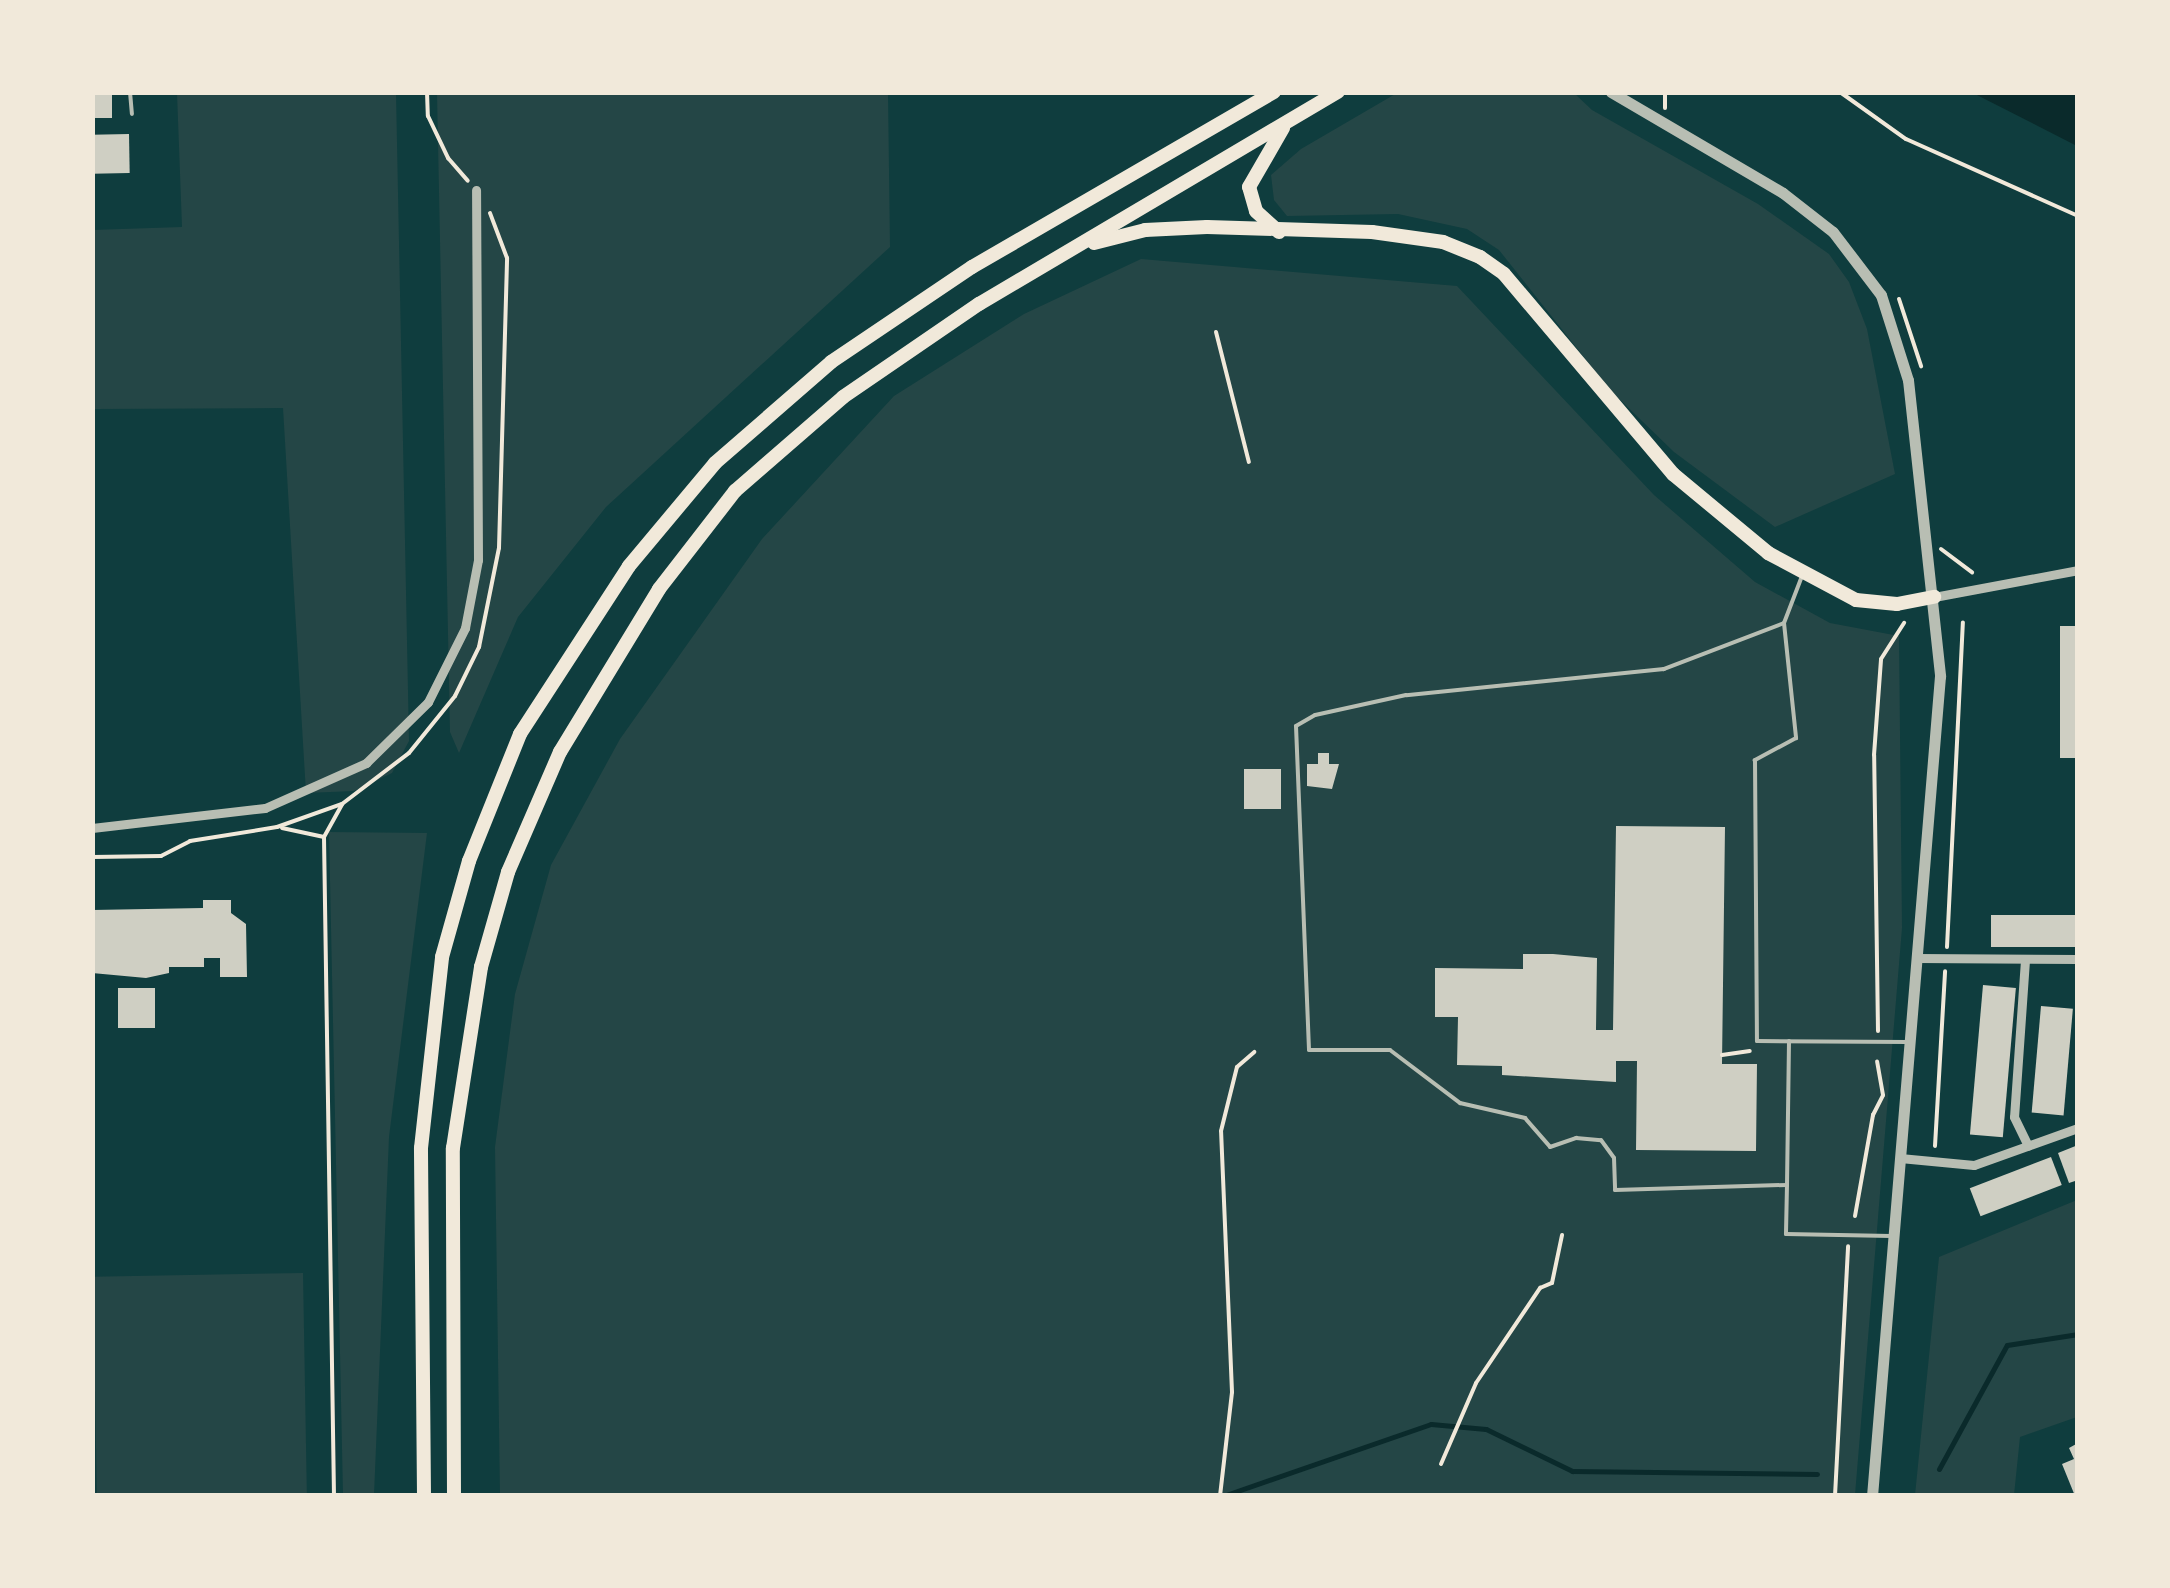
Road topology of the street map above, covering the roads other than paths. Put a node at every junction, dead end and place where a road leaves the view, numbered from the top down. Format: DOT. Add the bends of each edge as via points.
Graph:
graph roads {
  1 [pos="130,92"];
  2 [pos="1258,92"];
  3 [pos="1274,92"];
  4 [pos="1338,92"];
  5 [pos="1611,92"];
  6 [pos="1246,109"];
  7 [pos="132,114"];
  8 [pos="1288,122"];
  9 [pos="476,190"];
  10 [pos="1279,232"];
  11 [pos="1079,247"];
  12 [pos="2078,570"];
  13 [pos="1802,576"];
  14 [pos="1934,597"];
  15 [pos="1784,623"];
  16 [pos="92,828"];
  17 [pos="1917,958"];
  18 [pos="2078,959"];
  19 [pos="2025,960"];
  20 [pos="1788,1041"];
  21 [pos="1910,1042"];
  22 [pos="2078,1128"];
  23 [pos="2028,1146"];
  24 [pos="1900,1158"];
  25 [pos="1787,1185"];
  26 [pos="1894,1236"];
  27 [pos="424,1496"];
  28 [pos="454,1496"];
  29 [pos="1872,1496"];
  1 -- 7 [label="lane"];
  2 -- 6 [label="highway"];
  3 -- 6 [label="highway"];
  4 -- 8 [label="highway"];
  5 -- 14 [label="street" via="1783,193 1834,232 1867,271 1892,320 1908,380"];
  6 -- 27 [label="highway" via="972,268 830,362 715,463 629,566 520,734 469,862 442,957 421,1148"];
  8 -- 10 [label="highway" via="1249,187 1256,211"];
  8 -- 11 [label="highway"];
  9 -- 16 [label="street" via="478,560 466,628 428,702 366,763 264,808"];
  10 -- 11 [label="highway" via="1145,230"];
  10 -- 13 [label="highway" via="1413,236 1480,256 1504,274 1673,474"];
  11 -- 28 [label="highway" via="979,304 843,397 734,491 659,590 560,752 508,872 481,966 453,1148"];
  12 -- 14 [label="street"];
  13 -- 14 [label="highway" via="1856,600 1897,604"];
  13 -- 15 [label="lane"];
  14 -- 17 [label="street" via="1940,676"];
  15 -- 20 [label="lane" via="1796,738 1755,760 1757,1041"];
  15 -- 25 [label="lane" via="1664,669 1406,695 1315,715 1296,726 1309,1050 1390,1050 1460,1103 1526,1118 1550,1147 1576,1138 1601,1140 1614,1158 1615,1190"];
  17 -- 19 [label="street"];
  17 -- 21 [label="street"];
  18 -- 19 [label="street"];
  19 -- 23 [label="street" via="2014,1117"];
  20 -- 21 [label="lane"];
  20 -- 25 [label="lane"];
  21 -- 24 [label="street"];
  22 -- 23 [label="street"];
  23 -- 24 [label="street" via="1974,1165"];
  24 -- 26 [label="street"];
  25 -- 26 [label="lane" via="1786,1234"];
  26 -- 29 [label="street"];
}
